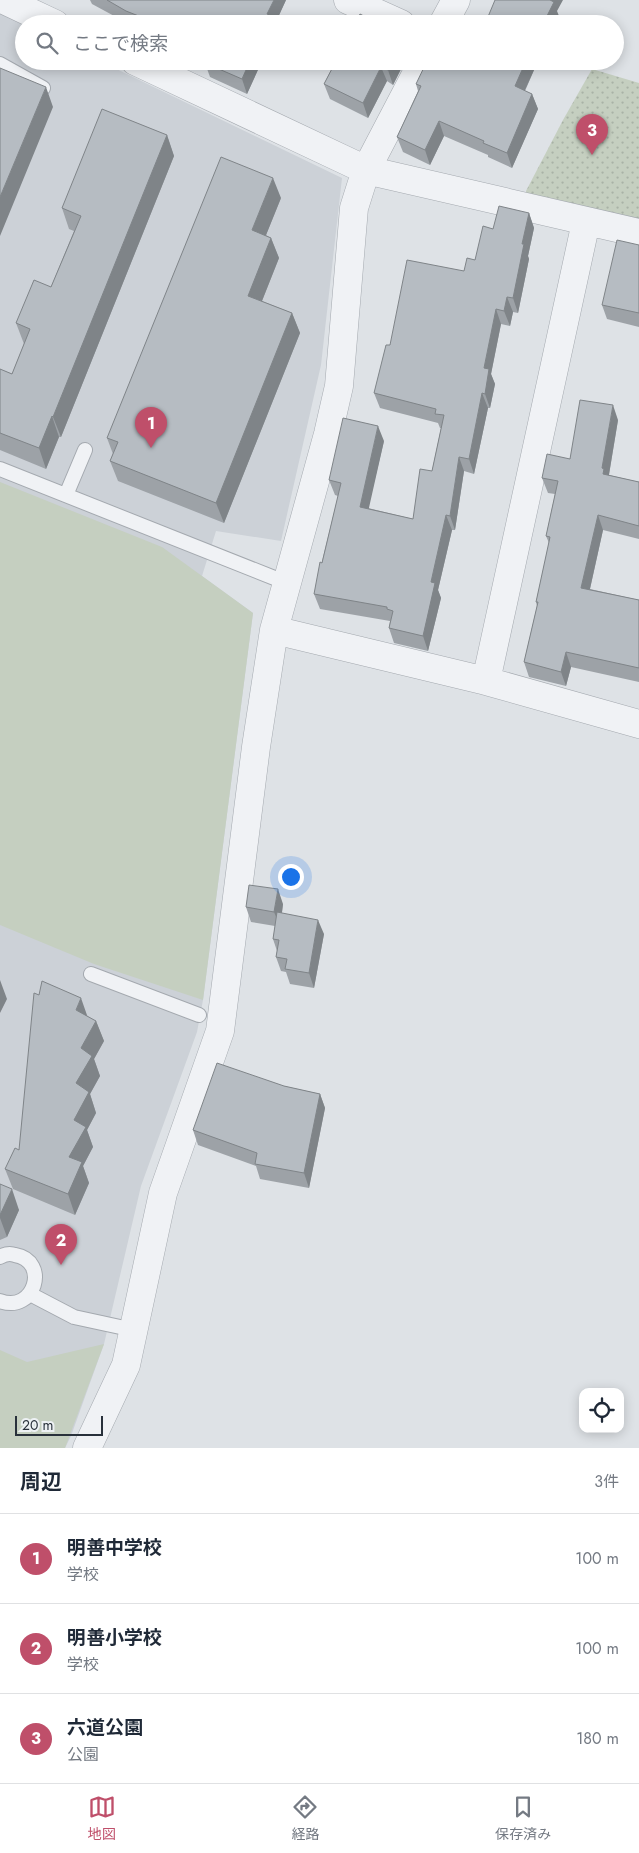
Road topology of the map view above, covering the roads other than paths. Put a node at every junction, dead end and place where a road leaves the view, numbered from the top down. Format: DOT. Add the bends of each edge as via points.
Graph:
graph roads {
  1 [pos="4,0"];
  2 [pos="348,0"];
  3 [pos="456,0"];
  4 [pos="36,15"];
  5 [pos="381,15"];
  6 [pos="448,15"];
  7 [pos="0,64"];
  8 [pos="154,70"];
  9 [pos="418,70"];
  10 [pos="47,90"];
  11 [pos="366,170"];
  12 [pos="586,222"];
  13 [pos="639,233"];
  14 [pos="85,450"];
  15 [pos="0,469"];
  16 [pos="66,495"];
  17 [pos="288,583"];
  18 [pos="274,630"];
  19 [pos="486,681"];
  20 [pos="639,724"];
  21 [pos="92,974"];
  22 [pos="210,1019"];
  23 [pos="0,1257"];
  24 [pos="30,1294"];
  25 [pos="0,1301"];
  26 [pos="134,1330"];
  27 [pos="87,1448"];
  1 -- 4 [label="street"];
  2 -- 5 [label="street"];
  3 -- 6 [label="street"];
  7 -- 10 [label="lane"];
  8 -- 11 [label="street"];
  9 -- 11 [label="street"];
  11 -- 12 [label="street"];
  11 -- 17 [label="street" via="354,208 339,386"];
  12 -- 13 [label="street"];
  12 -- 19 [label="street"];
  14 -- 16 [label="lane"];
  15 -- 16 [label="lane"];
  16 -- 17 [label="lane"];
  17 -- 18 [label="street"];
  18 -- 19 [label="street"];
  18 -- 22 [label="street"];
  19 -- 20 [label="street"];
  21 -- 22 [label="lane"];
  22 -- 26 [label="street" via="220,1031 163,1193"];
  23 -- 24 [label="lane" via="12,1254 27,1260 35,1274"];
  24 -- 25 [label="lane" via="13,1303"];
  24 -- 26 [label="lane" via="74,1316"];
  26 -- 27 [label="street" via="126,1365"];
}
